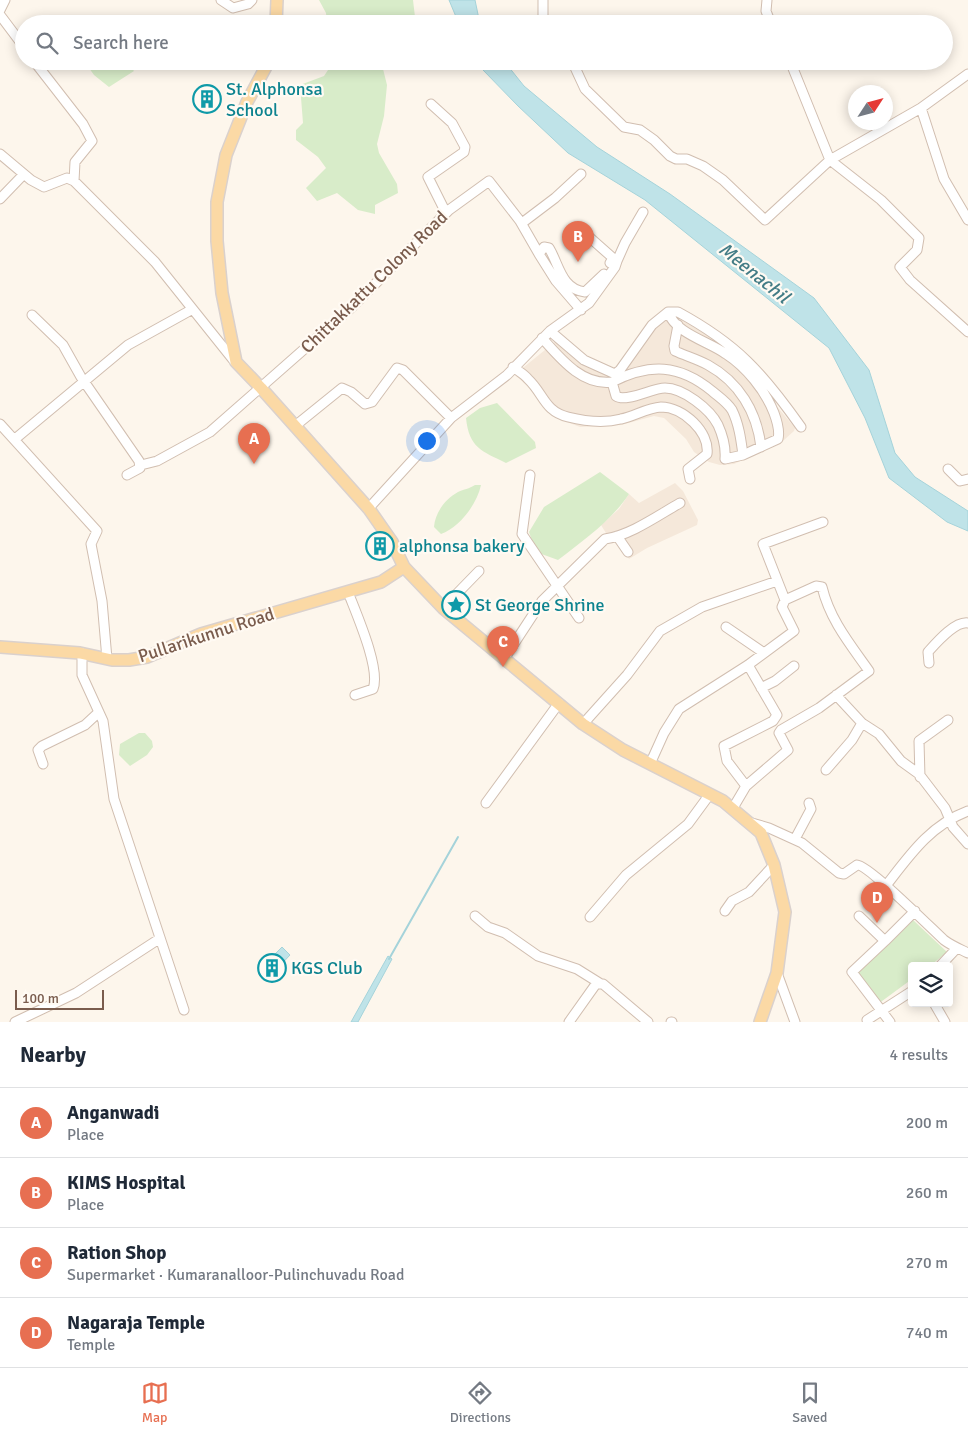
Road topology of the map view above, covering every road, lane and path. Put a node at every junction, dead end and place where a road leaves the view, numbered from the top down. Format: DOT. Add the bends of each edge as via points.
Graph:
graph roads {
  1 [pos="5,0"];
  2 [pos="222,0"];
  3 [pos="252,0"];
  4 [pos="277,0"];
  5 [pos="543,0"];
  6 [pos="767,0"];
  7 [pos="0,10"];
  8 [pos="0,15"];
  9 [pos="276,15"];
  10 [pos="543,15"];
  11 [pos="768,15"];
  12 [pos="15,35"];
  13 [pos="41,70"];
  14 [pos="264,70"];
  15 [pos="576,70"];
  16 [pos="794,70"];
  17 [pos="968,74"];
  18 [pos="431,104"];
  19 [pos="921,108"];
  20 [pos="0,154"];
  21 [pos="830,160"];
  22 [pos="24,174"];
  23 [pos="581,174"];
  24 [pos="74,182"];
  25 [pos="0,199"];
  26 [pos="643,212"];
  27 [pos="446,213"];
  28 [pos="968,220"];
  29 [pos="522,223"];
  30 [pos="588,235"];
  31 [pos="539,254"];
  32 [pos="615,260"];
  33 [pos="191,310"];
  34 [pos="582,310"];
  35 [pos="32,315"];
  36 [pos="672,318"];
  37 [pos="550,331"];
  38 [pos="968,332"];
  39 [pos="542,338"];
  40 [pos="236,362"];
  41 [pos="513,367"];
  42 [pos="623,376"];
  43 [pos="85,382"];
  44 [pos="612,382"];
  45 [pos="261,388"];
  46 [pos="451,418"];
  47 [pos="0,424"];
  48 [pos="295,426"];
  49 [pos="801,427"];
  50 [pos="15,440"];
  51 [pos="761,447"];
  52 [pos="743,455"];
  53 [pos="141,465"];
  54 [pos="948,469"];
  55 [pos="127,475"];
  56 [pos="530,475"];
  57 [pos="690,479"];
  58 [pos="968,479"];
  59 [pos="680,503"];
  60 [pos="368,509"];
  61 [pos="823,522"];
  62 [pos="617,536"];
  63 [pos="628,552"];
  64 [pos="404,567"];
  65 [pos="479,571"];
  66 [pos="777,581"];
  67 [pos="556,585"];
  68 [pos="348,592"];
  69 [pos="785,600"];
  70 [pos="443,608"];
  71 [pos="579,618"];
  72 [pos="968,623"];
  73 [pos="726,627"];
  74 [pos="0,647"];
  75 [pos="82,653"];
  76 [pos="764,653"];
  77 [pos="504,658"];
  78 [pos="107,659"];
  79 [pos="929,663"];
  80 [pos="748,666"];
  81 [pos="794,666"];
  82 [pos="761,688"];
  83 [pos="355,695"];
  84 [pos="836,695"];
  85 [pos="558,703"];
  86 [pos="99,712"];
  87 [pos="776,717"];
  88 [pos="948,720"];
  89 [pos="862,723"];
  90 [pos="583,724"];
  91 [pos="781,730"];
  92 [pos="43,764"];
  93 [pos="650,764"];
  94 [pos="826,770"];
  95 [pos="920,777"];
  96 [pos="746,786"];
  97 [pos="710,794"];
  98 [pos="486,803"];
  99 [pos="809,803"];
  100 [pos="733,808"];
  101 [pos="968,811"];
  102 [pos="950,818"];
  103 [pos="752,823"];
  104 [pos="795,839"];
  105 [pos="968,844"];
  106 [pos="774,865"];
  107 [pos="885,887"];
  108 [pos="724,911"];
  109 [pos="915,911"];
  110 [pos="475,916"];
  111 [pos="590,916"];
  112 [pos="859,916"];
  113 [pos="159,938"];
  114 [pos="885,942"];
  115 [pos="957,948"];
  116 [pos="968,953"];
  117 [pos="944,962"];
  118 [pos="776,973"];
  119 [pos="601,984"];
  120 [pos="908,994"];
  121 [pos="936,1007"];
  122 [pos="184,1010"];
  123 [pos="882,1010"];
  124 [pos="867,1020"];
  125 [pos="14,1022"];
  126 [pos="569,1022"];
  127 [pos="648,1022"];
  128 [pos="760,1022"];
  129 [pos="795,1022"];
  130 [pos="890,1022"];
  131 [pos="945,1022"];
  1 -- 7 [label="street"];
  2 -- 3 [label="street" via="233,8"];
  4 -- 9 [label="main road"];
  5 -- 10 [label="street"];
  6 -- 11 [label="street"];
  8 -- 12 [label="street"];
  13 -- 24 [label="street" via="92,141 75,162"];
  14 -- 40 [label="main road" via="247,102 226,155 217,202 222,293"];
  15 -- 21 [label="street" via="585,89 624,127 640,130 676,159 687,158 703,166 723,180 765,220"];
  16 -- 21 [label="street"];
  17 -- 19 [label="street"];
  18 -- 27 [label="street" via="452,123 466,147 464,152 428,177"];
  19 -- 21 [label="street"];
  19 -- 28 [label="street" via="944,179"];
  20 -- 22 [label="street"];
  21 -- 38 [label="street" via="881,200 919,238 917,250 900,267"];
  22 -- 24 [label="street" via="44,187 67,178"];
  22 -- 25 [label="street"];
  23 -- 29 [label="street"];
  24 -- 33 [label="street" via="155,262"];
  26 -- 32 [label="street"];
  27 -- 29 [label="street, Chittakkattu Colony Road" via="491,181"];
  27 -- 45 [label="street, Chittakkattu Colony Road" via="352,308"];
  29 -- 31 [label="street"];
  30 -- 32 [label="street"];
  31 -- 32 [label="street" via="544,247 549,248 563,278 576,291 585,292"];
  31 -- 34 [label="street" via="556,281"];
  32 -- 34 [label="street"];
  33 -- 40 [label="street"];
  33 -- 43 [label="street" via="128,345"];
  34 -- 37 [label="street"];
  35 -- 43 [label="street" via="63,345"];
  36 -- 37 [label="street" via="652,325 615,374 584,360"];
  36 -- 42 [label="street" via="653,332"];
  36 -- 49 [label="street" via="678,312 729,343 777,392"];
  36 -- 51 [label="street" via="675,351 706,364 736,387 753,412"];
  36 -- 51 [label="street" via="688,334 737,361 766,397 779,436"];
  37 -- 39 [label="street"];
  39 -- 41 [label="street"];
  39 -- 44 [label="street" via="578,373 593,381"];
  40 -- 45 [label="main road"];
  41 -- 46 [label="street"];
  41 -- 57 [label="street" via="529,379 550,409 568,417 601,421 620,419 662,407 683,415 702,432 708,448 708,454 688,469"];
  42 -- 44 [label="street"];
  42 -- 52 [label="street" via="659,368 682,372 702,383 731,408"];
  43 -- 50 [label="street"];
  43 -- 53 [label="street"];
  44 -- 52 [label="street" via="620,399 664,388 686,395 717,423 724,441 725,459"];
  45 -- 48 [label="main road"];
  45 -- 53 [label="street, Chittakkattu Colony Road" via="210,432 157,461"];
  46 -- 48 [label="street" via="403,370 397,368 372,402 365,404 342,388"];
  46 -- 60 [label="street"];
  47 -- 50 [label="street"];
  48 -- 60 [label="main road"];
  50 -- 78 [label="street" via="97,531 91,544 102,601"];
  51 -- 52 [label="street"];
  53 -- 55 [label="street, Chittakkattu Colony Road"];
  54 -- 58 [label="street" via="960,481"];
  56 -- 67 [label="street" via="522,534"];
  59 -- 62 [label="street"];
  60 -- 64 [label="main road" via="392,542"];
  61 -- 66 [label="street" via="763,544"];
  62 -- 63 [label="street"];
  62 -- 67 [label="street" via="605,539"];
  64 -- 68 [label="main road, Pullarikunnu Road" via="381,582"];
  64 -- 70 [label="main road"];
  65 -- 70 [label="street"];
  66 -- 69 [label="street"];
  66 -- 90 [label="street" via="702,607 660,630 627,675"];
  67 -- 71 [label="street"];
  67 -- 77 [label="street"];
  68 -- 78 [label="main road, Pullarikunnu Road" via="201,634 147,656 129,660"];
  68 -- 83 [label="street" via="376,682 373,689"];
  69 -- 76 [label="street" via="782,608 794,631"];
  69 -- 84 [label="street" via="816,586 822,587 836,625 869,671"];
  70 -- 77 [label="main road"];
  72 -- 79 [label="street" via="958,624 936,642 928,652"];
  73 -- 76 [label="street"];
  74 -- 75 [label="main road, Pullarikunnu Road"];
  75 -- 78 [label="main road, Pullarikunnu Road"];
  75 -- 86 [label="street" via="82,675"];
  76 -- 80 [label="street"];
  77 -- 85 [label="main road"];
  80 -- 82 [label="street"];
  80 -- 93 [label="street" via="675,712"];
  81 -- 82 [label="street"];
  82 -- 87 [label="street"];
  84 -- 89 [label="street"];
  84 -- 91 [label="street"];
  85 -- 90 [label="main road"];
  85 -- 98 [label="street"];
  86 -- 92 [label="street" via="85,725 42,746 38,750"];
  86 -- 113 [label="street" via="107,739 114,799 142,877"];
  87 -- 91 [label="street"];
  87 -- 96 [label="street" via="724,746 727,761"];
  88 -- 95 [label="street" via="917,745"];
  89 -- 94 [label="street"];
  89 -- 95 [label="street" via="879,734 901,761"];
  90 -- 93 [label="main road"];
  91 -- 96 [label="street" via="779,733 788,750"];
  93 -- 97 [label="main road"];
  95 -- 102 [label="street"];
  96 -- 100 [label="street"];
  97 -- 100 [label="main road"];
  97 -- 111 [label="street" via="688,824 626,875"];
  99 -- 104 [label="street" via="811,809"];
  100 -- 103 [label="main road"];
  101 -- 102 [label="street"];
  102 -- 105 [label="street" via="953,827"];
  102 -- 107 [label="street" via="930,832"];
  103 -- 104 [label="street"];
  103 -- 106 [label="main road" via="761,833"];
  104 -- 107 [label="street" via="839,873 844,874 860,864"];
  106 -- 108 [label="street" via="749,892 732,901"];
  106 -- 118 [label="main road" via="785,912"];
  107 -- 109 [label="street"];
  109 -- 114 [label="street"];
  109 -- 115 [label="street" via="944,940"];
  110 -- 119 [label="street" via="538,956 576,969"];
  112 -- 114 [label="street"];
  113 -- 122 [label="street"];
  113 -- 125 [label="street" via="76,993"];
  114 -- 123 [label="street" via="852,972"];
  115 -- 116 [label="street"];
  115 -- 117 [label="street"];
  118 -- 128 [label="main road"];
  118 -- 129 [label="street"];
  119 -- 126 [label="street" via="596,984 589,992"];
  119 -- 127 [label="street" via="620,996"];
  120 -- 123 [label="street"];
  121 -- 131 [label="street"];
  123 -- 124 [label="street"];
  123 -- 130 [label="street"];
}
